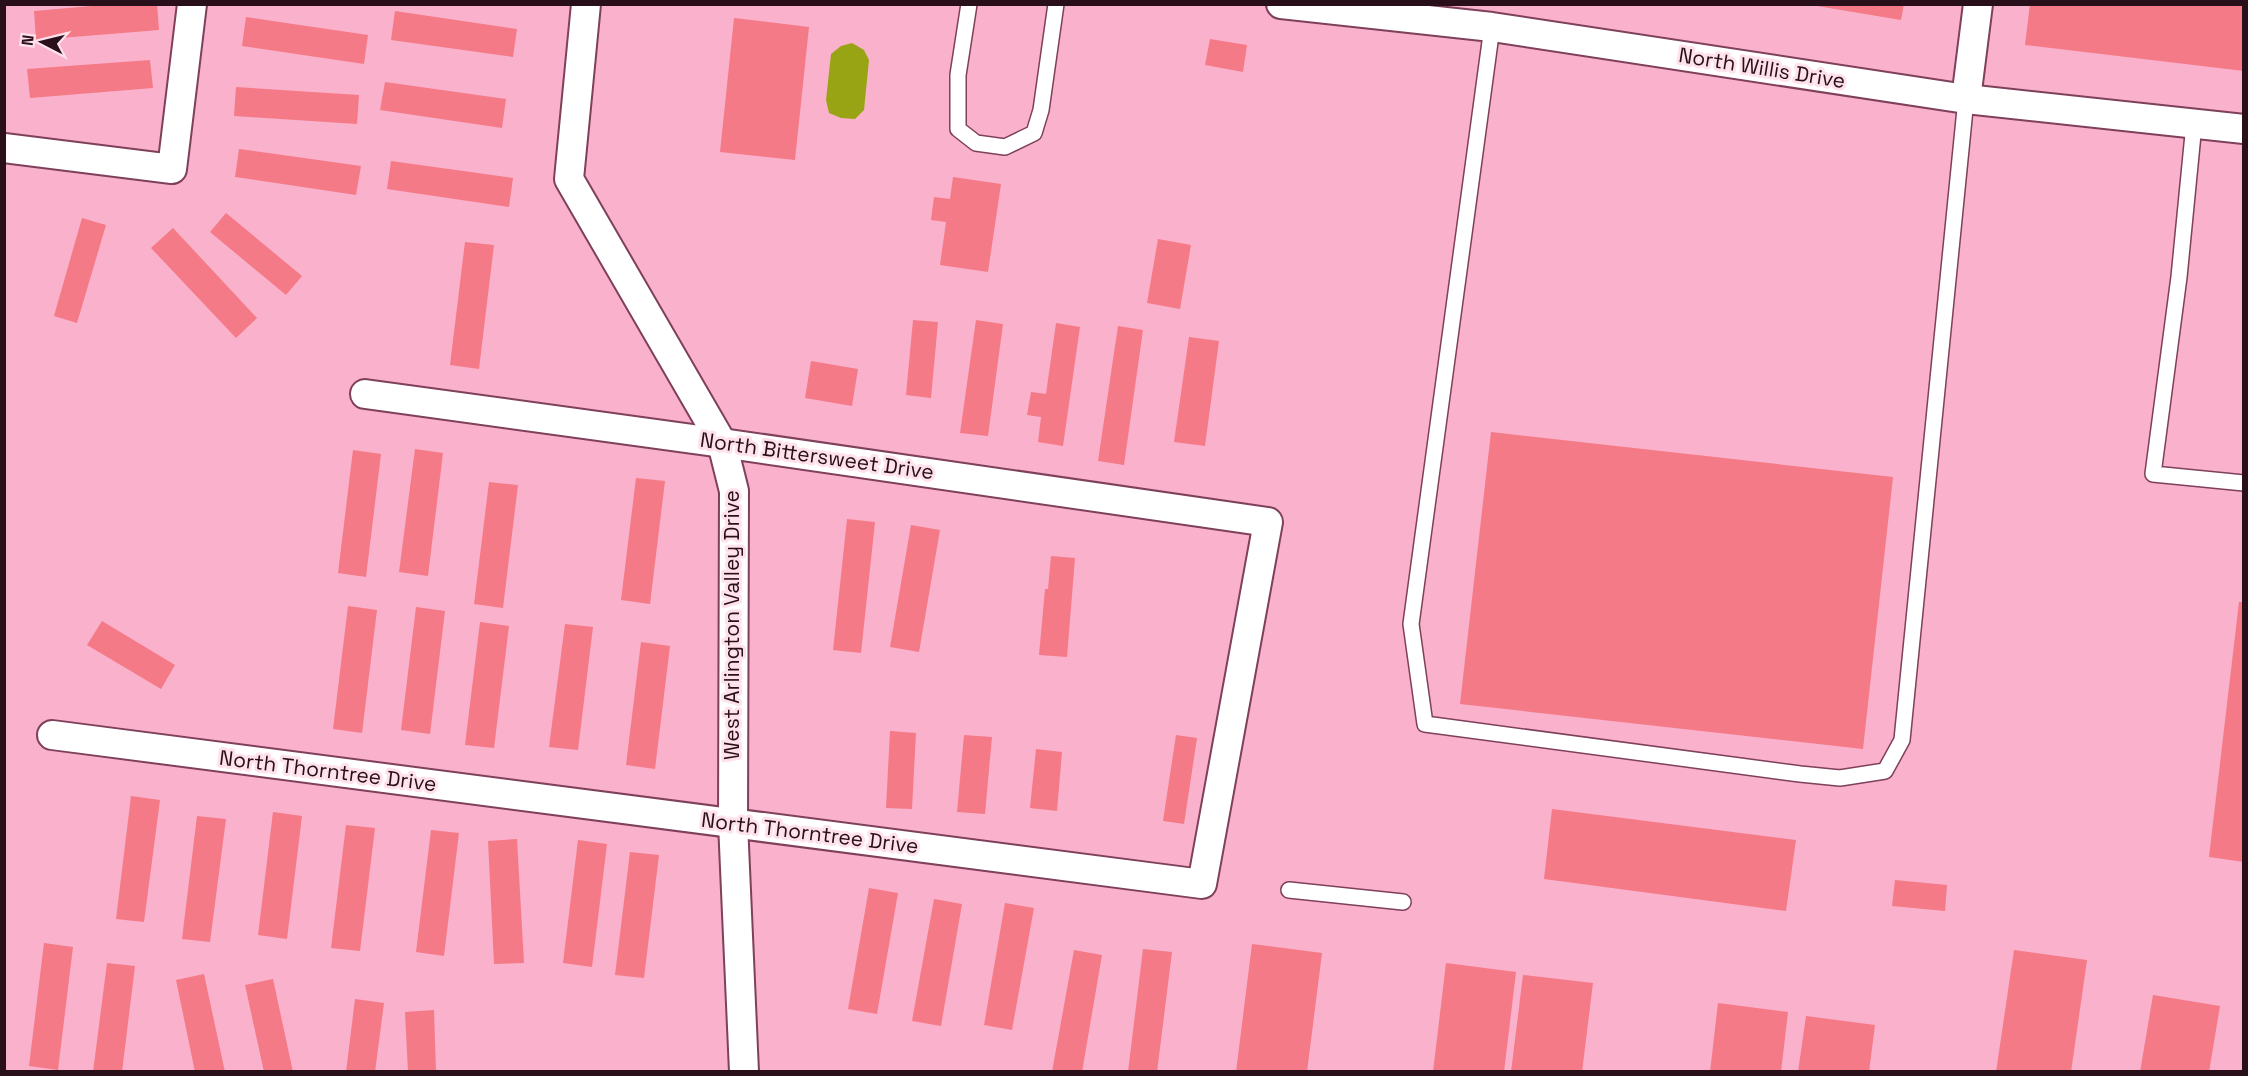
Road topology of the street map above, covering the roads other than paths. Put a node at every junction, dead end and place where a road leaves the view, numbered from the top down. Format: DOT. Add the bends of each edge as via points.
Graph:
graph roads {
  1 [pos="192,4"];
  2 [pos="586,4"];
  3 [pos="969,4"];
  4 [pos="1056,4"];
  5 [pos="1281,4"];
  6 [pos="1978,4"];
  7 [pos="1492,27"];
  8 [pos="1966,99"];
  9 [pos="2194,124"];
  10 [pos="2244,129"];
  11 [pos="4,148"];
  12 [pos="365,394"];
  13 [pos="722,442"];
  14 [pos="2244,483"];
  15 [pos="1268,522"];
  16 [pos="52,735"];
  17 [pos="733,823"];
  18 [pos="1289,890"];
  19 [pos="1403,902"];
  20 [pos="744,1071"];
  1 -- 11 [label="street" via="172,169"];
  2 -- 13 [label="street, West Arlington Valley Drive" via="569,179"];
  3 -- 4 [label="lane" via="958,75 958,129 976,143 1005,147 1034,133 1041,110"];
  5 -- 7 [label="street, North Willis Drive"];
  6 -- 8 [label="street"];
  7 -- 8 [label="street, North Willis Drive"];
  7 -- 8 [label="lane" via="1411,624 1425,724 1800,774 1840,778 1885,771 1902,740"];
  8 -- 9 [label="street, North Willis Drive"];
  9 -- 10 [label="street, North Willis Drive"];
  9 -- 14 [label="lane" via="2153,474"];
  12 -- 13 [label="street, North Bittersweet Drive"];
  13 -- 15 [label="street, North Bittersweet Drive"];
  13 -- 17 [label="street, West Arlington Valley Drive" via="734,491"];
  15 -- 17 [label="street, North Thorntree Drive" via="1202,884"];
  16 -- 17 [label="street, North Thorntree Drive"];
  17 -- 20 [label="street, West Arlington Valley Drive"];
  18 -- 19 [label="lane"];
}
